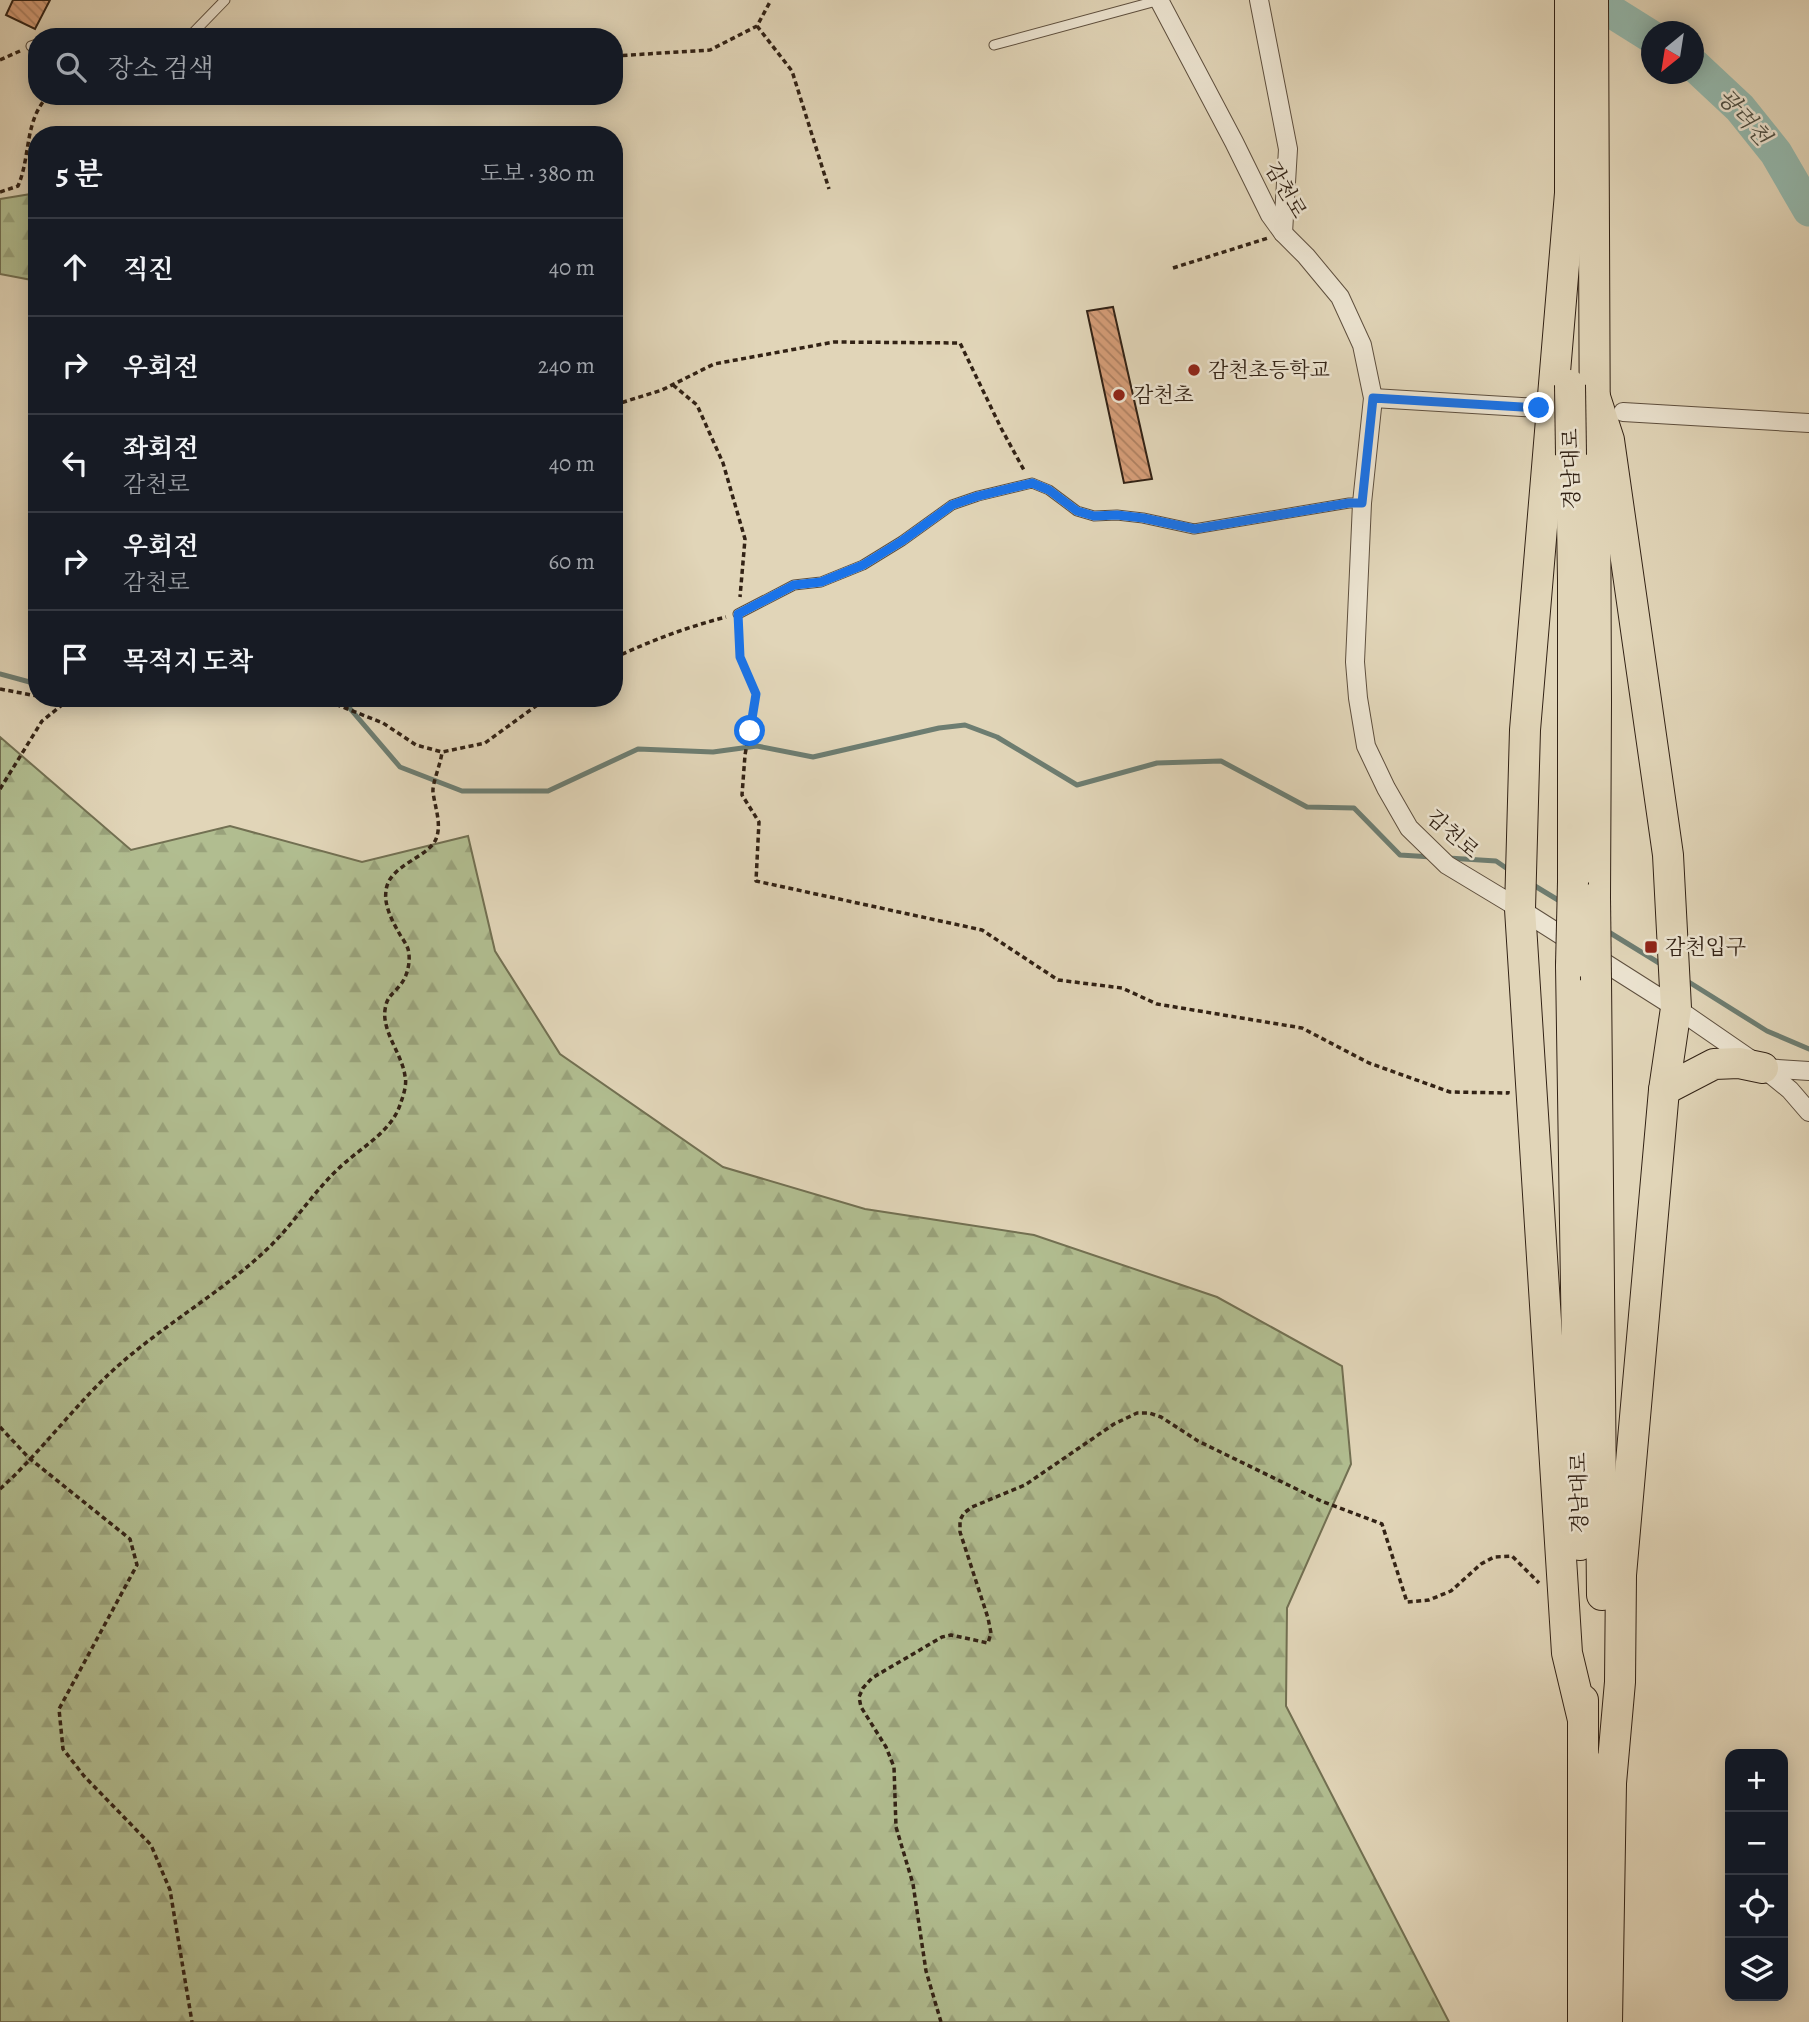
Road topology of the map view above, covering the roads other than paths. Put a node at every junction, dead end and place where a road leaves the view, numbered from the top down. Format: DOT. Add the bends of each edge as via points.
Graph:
graph roads {
  1 [pos="225,0"];
  2 [pos="1159,0"];
  3 [pos="1259,0"];
  4 [pos="1570,0"];
  5 [pos="1594,0"];
  6 [pos="198,28"];
  7 [pos="995,45"];
  8 [pos="1570,193"];
  9 [pos="1283,233"];
  10 [pos="1583,391"];
  11 [pos="1373,398"];
  12 [pos="1539,408"];
  13 [pos="1623,412"];
  14 [pos="1809,423"];
  15 [pos="1362,503"];
  16 [pos="738,614"];
  17 [pos="1521,887"];
  18 [pos="1584,890"];
  19 [pos="1584,972"];
  20 [pos="1675,983"];
  21 [pos="1763,1068"];
  22 [pos="1809,1072"];
  23 [pos="1664,1090"];
  24 [pos="1809,1112"];
  25 [pos="1583,1720"];
  26 [pos="1611,1783"];
  27 [pos="1583,2022"];
  28 [pos="1607,2022"];
  1 -- 6 [label="lane"];
  2 -- 7 [label="lane"];
  2 -- 9 [label="street, 감천로"];
  3 -- 9 [label="street" via="1289,149"];
  4 -- 8 [label="highway, 경남대로"];
  5 -- 10 [label="highway, 경남대로" via="1594,141"];
  8 -- 10 [label="highway, 경남대로"];
  8 -- 17 [label="highway" via="1525,730"];
  9 -- 11 [label="street, 감천로" via="1340,297 1362,345"];
  10 -- 18 [label="highway, 경남대로"];
  10 -- 18 [label="highway, 경남대로, bridge" via="1571,455"];
  10 -- 20 [label="highway" via="1609,440 1668,855"];
  11 -- 12 [label="street"];
  11 -- 15 [label="street, 감천로"];
  13 -- 14 [label="street"];
  15 -- 16 [label="lane" via="1195,529 1143,518 1094,516 1077,511 1032,483 952,505 863,565 821,582 794,585"];
  15 -- 17 [label="street, 감천로" via="1355,662 1366,746 1409,828 1447,865"];
  17 -- 20 [label="street, 감천로"];
  17 -- 25 [label="highway" via="1567,1653"];
  18 -- 19 [label="highway, bridge"];
  19 -- 25 [label="highway, 경남대로" via="1573,1042"];
  19 -- 26 [label="highway, 경남대로" via="1603,1687"];
  20 -- 21 [label="street, 감천로"];
  20 -- 23 [label="highway"];
  21 -- 22 [label="street, 감천로"];
  21 -- 23 [label="highway" via="1714,1064"];
  21 -- 24 [label="street"];
  23 -- 26 [label="highway" via="1621,1576 1620,1682"];
  25 -- 27 [label="highway, 경남대로"];
  26 -- 28 [label="highway, 경남대로"];
}
